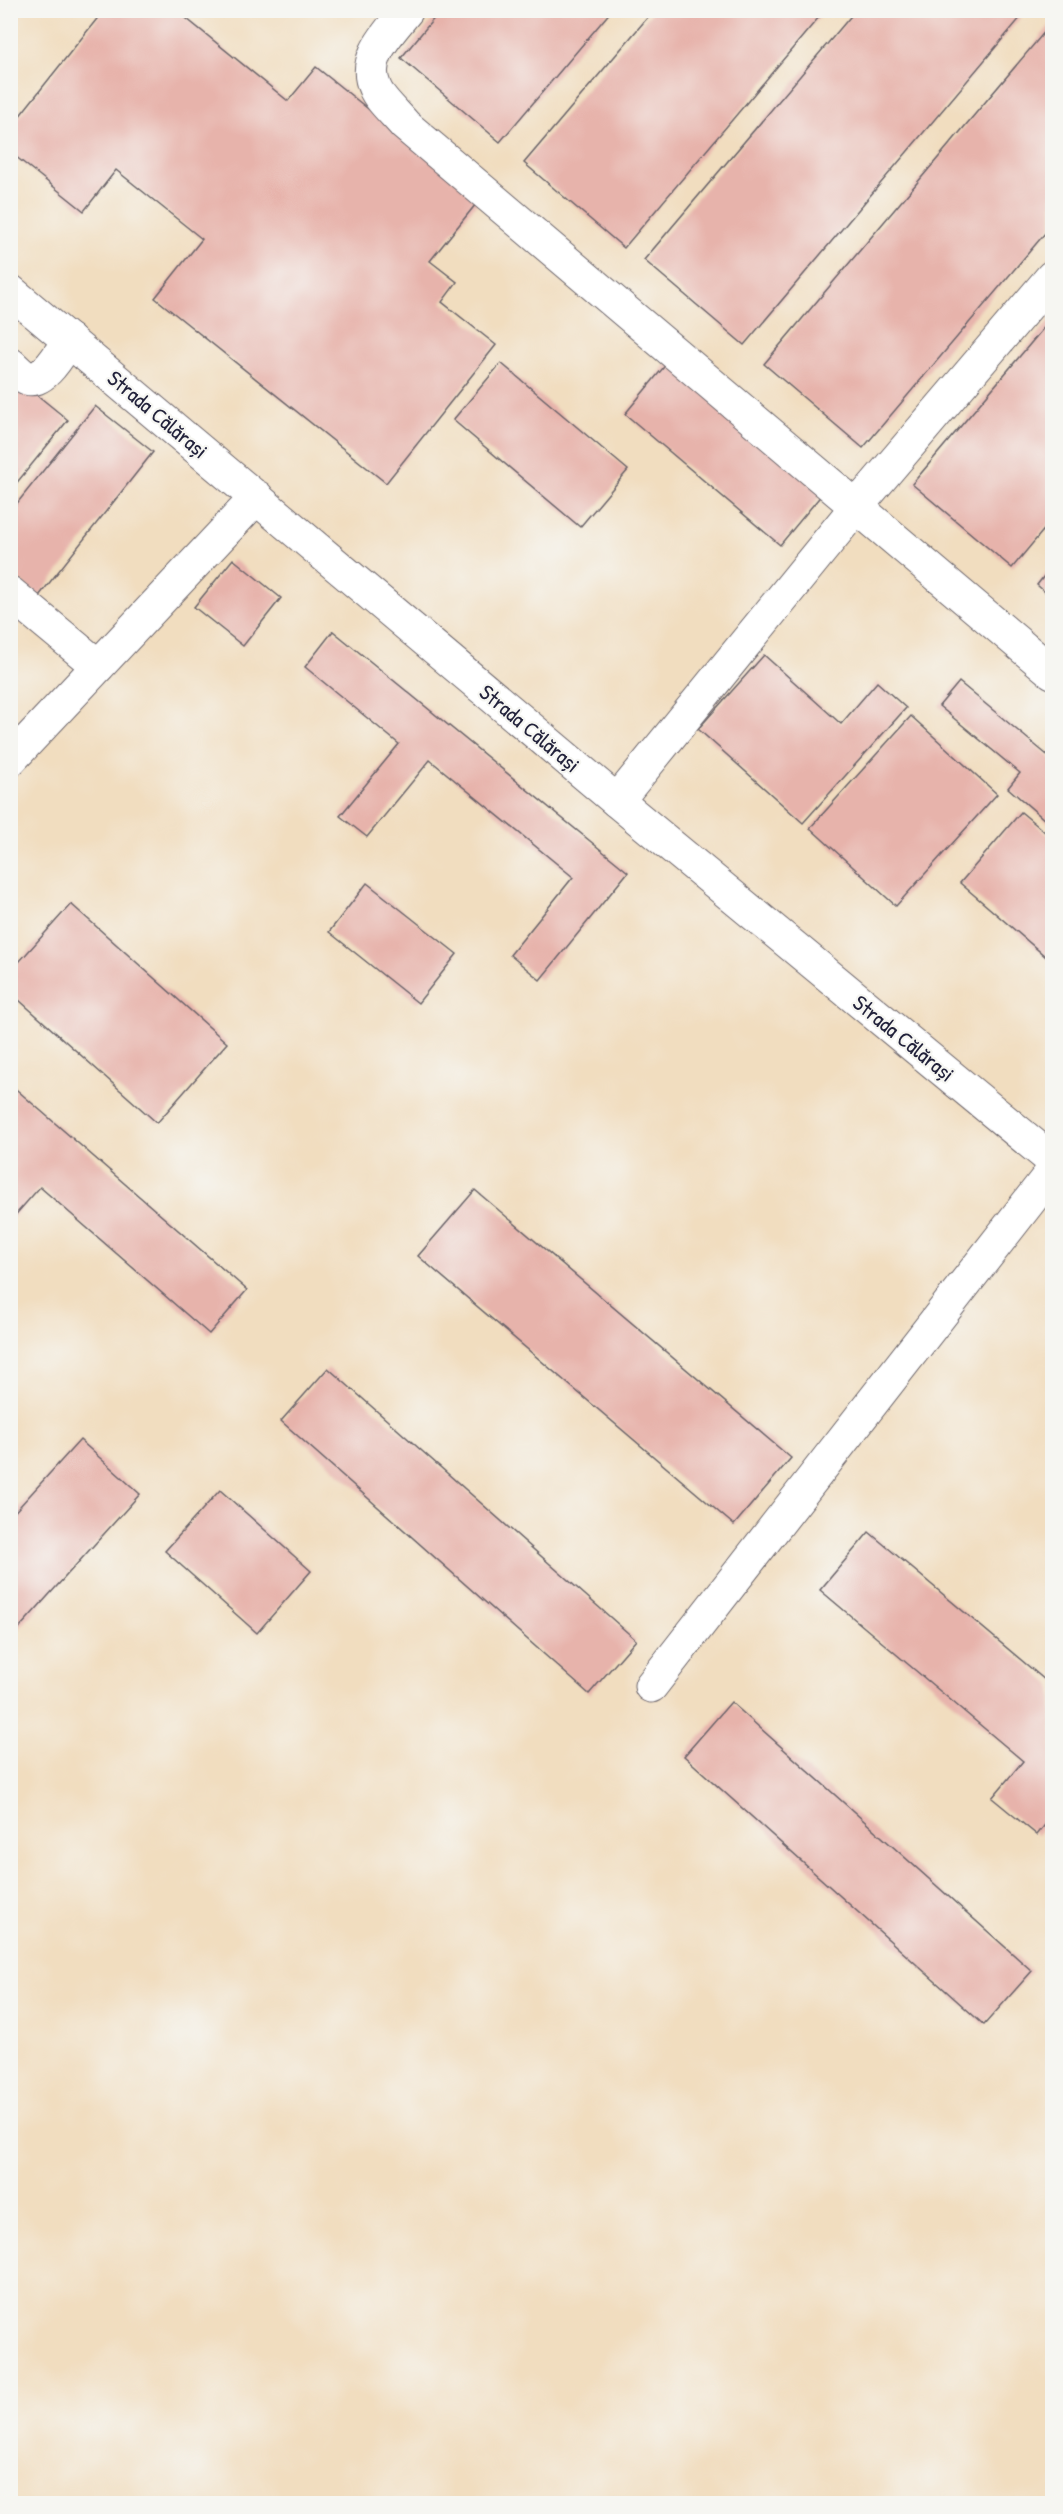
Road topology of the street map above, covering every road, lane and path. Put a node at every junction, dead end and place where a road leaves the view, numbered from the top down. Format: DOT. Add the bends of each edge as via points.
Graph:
graph roads {
  1 [pos="407,10"];
  2 [pos="1053,277"];
  3 [pos="10,291"];
  4 [pos="69,340"];
  5 [pos="10,364"];
  6 [pos="257,497"];
  7 [pos="857,506"];
  8 [pos="10,593"];
  9 [pos="98,666"];
  10 [pos="1053,672"];
  11 [pos="10,760"];
  12 [pos="617,801"];
  13 [pos="1053,1160"];
  14 [pos="1053,1172"];
  15 [pos="651,1686"];
  1 -- 7 [label="main road" via="371,63 375,88 405,124"];
  2 -- 7 [label="main road"];
  3 -- 4 [label="main road, Strada Călărași"];
  4 -- 5 [label="main road" via="44,374 34,379 26,378"];
  4 -- 6 [label="main road, Strada Călărași"];
  6 -- 9 [label="main road"];
  6 -- 12 [label="main road, Strada Călărași"];
  7 -- 10 [label="main road"];
  7 -- 12 [label="main road"];
  8 -- 9 [label="main road"];
  9 -- 11 [label="main road"];
  12 -- 13 [label="main road, Strada Călărași"];
  14 -- 15 [label="main road"];
}
